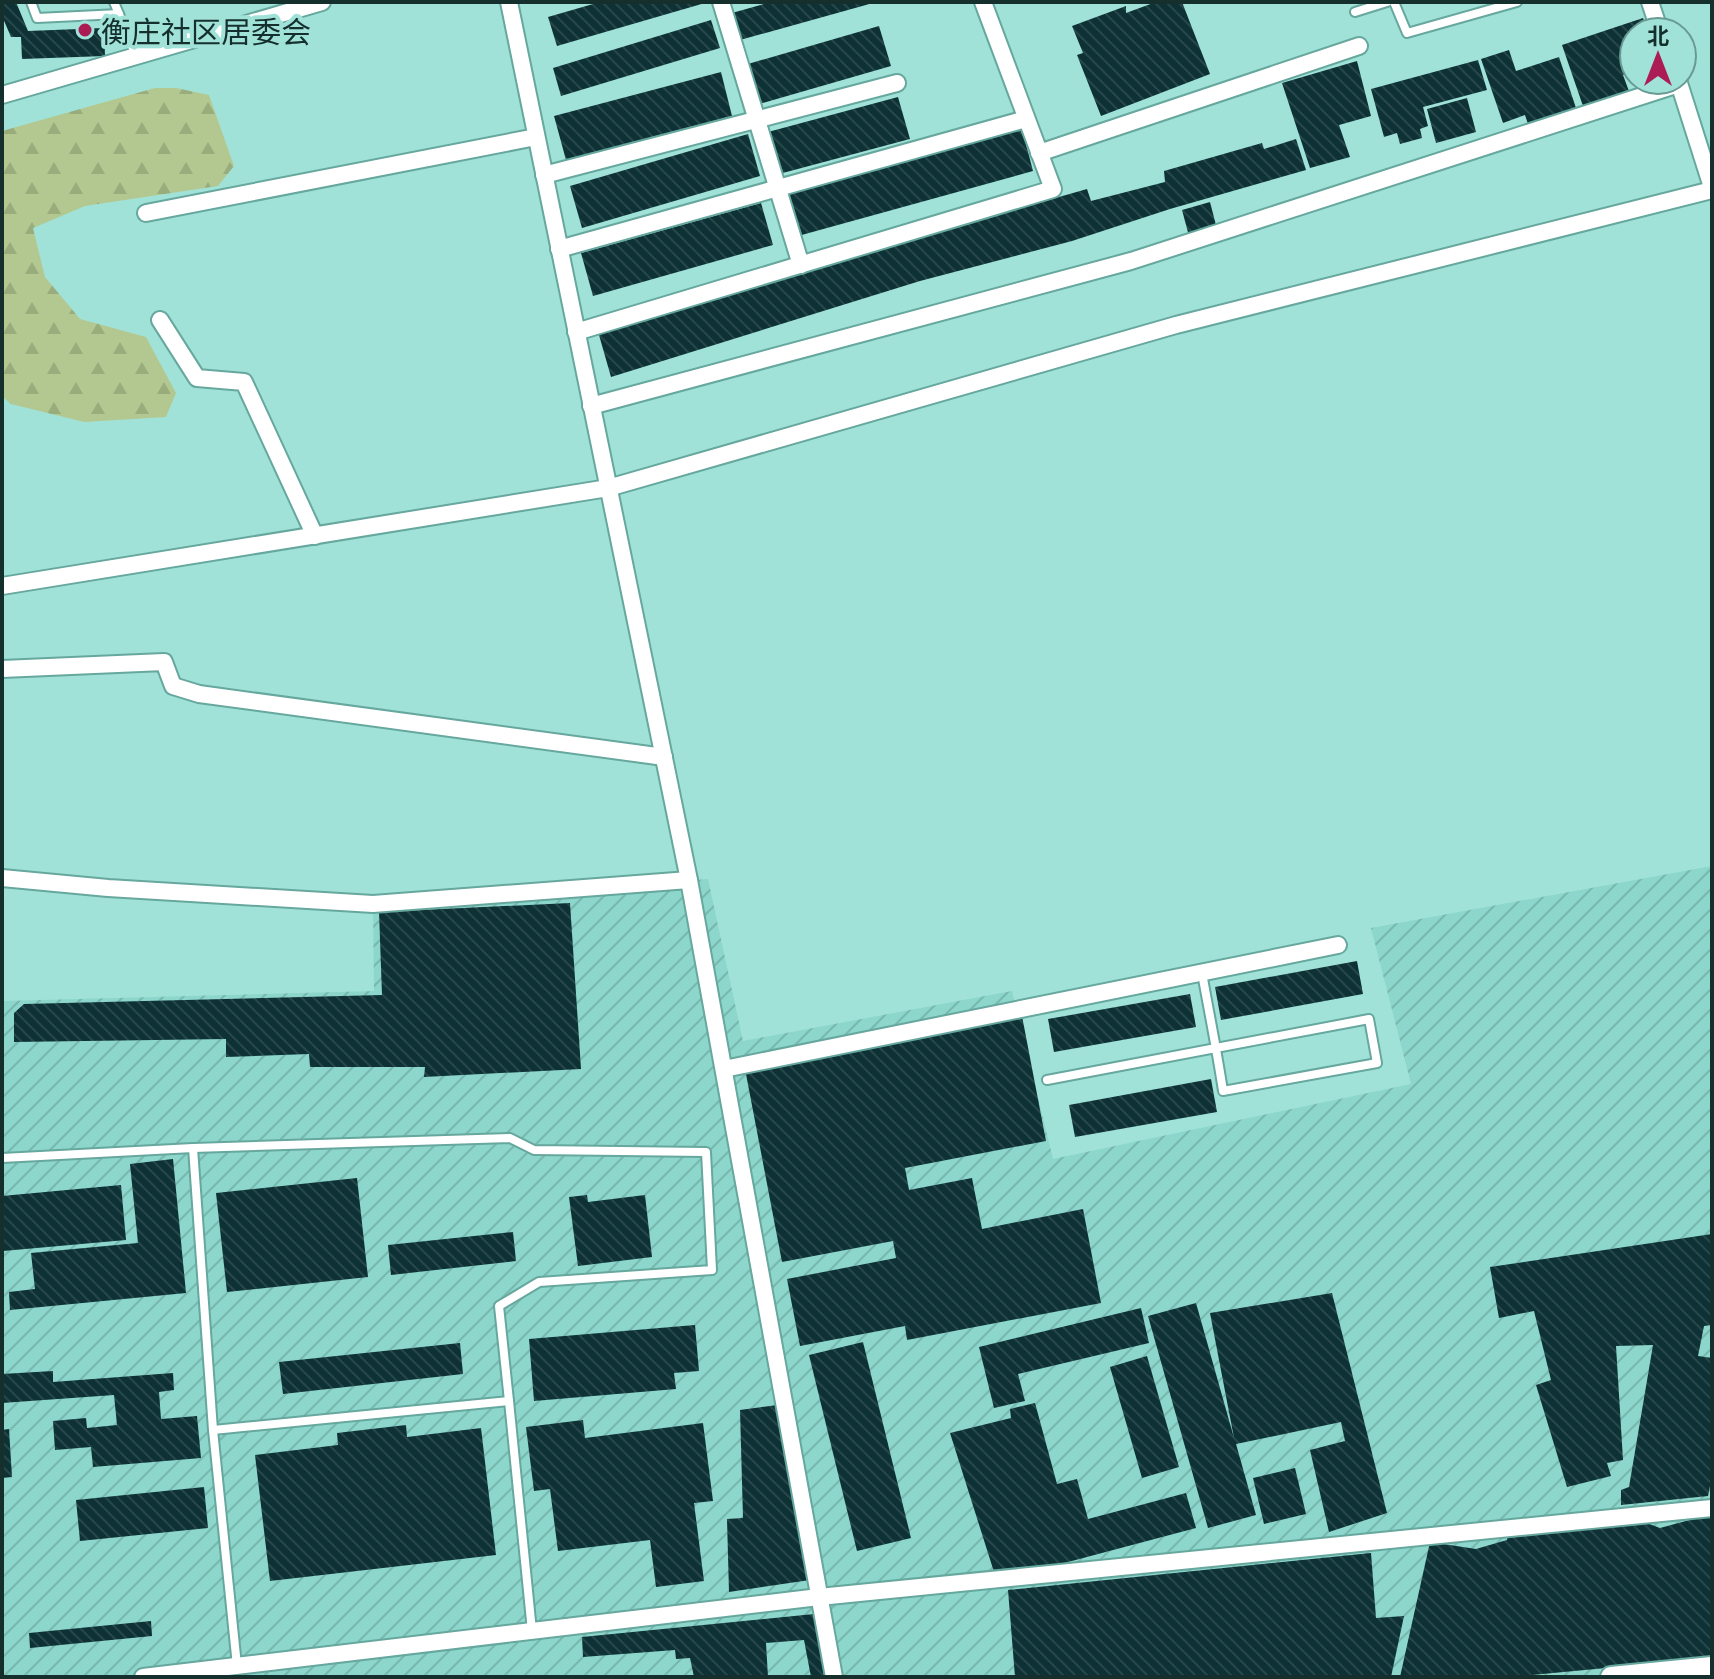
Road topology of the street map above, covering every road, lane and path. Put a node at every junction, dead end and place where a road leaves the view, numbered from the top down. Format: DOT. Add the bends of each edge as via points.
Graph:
graph roads {
  1 [pos="31,2"];
  2 [pos="114,2"];
  3 [pos="322,2"];
  4 [pos="509,2"];
  5 [pos="721,2"];
  6 [pos="983,2"];
  7 [pos="1387,2"];
  8 [pos="1394,2"];
  9 [pos="1517,2"];
  10 [pos="1355,12"];
  11 [pos="119,14"];
  12 [pos="1359,46"];
  13 [pos="136,56"];
  14 [pos="897,83"];
  15 [pos="2,95"];
  16 [pos="1635,96"];
  17 [pos="1682,96"];
  18 [pos="756,119"];
  19 [pos="1026,119"];
  20 [pos="536,137"];
  21 [pos="1039,153"];
  22 [pos="544,175"];
  23 [pos="778,188"];
  24 [pos="1712,189"];
  25 [pos="146,213"];
  26 [pos="559,249"];
  27 [pos="801,265"];
  28 [pos="160,320"];
  29 [pos="576,332"];
  30 [pos="591,406"];
  31 [pos="608,488"];
  32 [pos="315,536"];
  33 [pos="2,586"];
  34 [pos="2,669"];
  35 [pos="664,757"];
  36 [pos="2,878"];
  37 [pos="689,880"];
  38 [pos="1338,945"];
  39 [pos="1202,973"];
  40 [pos="1216,1048"];
  41 [pos="724,1069"];
  42 [pos="1047,1080"];
  43 [pos="193,1148"];
  44 [pos="2,1158"];
  45 [pos="509,1401"];
  46 [pos="213,1430"];
  47 [pos="1712,1508"];
  48 [pos="819,1597"];
  49 [pos="532,1631"];
  50 [pos="237,1666"];
  51 [pos="1712,1667"];
  52 [pos="143,1677"];
  53 [pos="834,1677"];
  54 [pos="1611,1677"];
  1 -- 11 [label="lane" via="37,18"];
  2 -- 11 [label="lane"];
  3 -- 13 [label="street"];
  4 -- 20 [label="street"];
  5 -- 18 [label="street"];
  6 -- 19 [label="street"];
  7 -- 10 [label="lane"];
  8 -- 9 [label="lane" via="1407,33"];
  11 -- 13 [label="lane"];
  12 -- 21 [label="street"];
  13 -- 15 [label="street"];
  14 -- 18 [label="street"];
  16 -- 30 [label="street" via="1131,261"];
  17 -- 24 [label="street"];
  18 -- 22 [label="street"];
  18 -- 23 [label="street"];
  19 -- 21 [label="street"];
  19 -- 23 [label="street"];
  20 -- 22 [label="street"];
  20 -- 25 [label="street"];
  21 -- 27 [label="street" via="1053,189"];
  22 -- 26 [label="street"];
  23 -- 26 [label="street"];
  23 -- 27 [label="street"];
  24 -- 31 [label="street" via="1176,325"];
  26 -- 29 [label="street"];
  27 -- 29 [label="street"];
  28 -- 32 [label="street" via="197,378 244,382"];
  29 -- 30 [label="street"];
  30 -- 31 [label="street"];
  31 -- 32 [label="street"];
  31 -- 35 [label="street"];
  32 -- 33 [label="street"];
  34 -- 35 [label="street" via="164,662 173,686 199,694"];
  35 -- 37 [label="street"];
  36 -- 37 [label="street" via="373,904"];
  37 -- 41 [label="street"];
  38 -- 39 [label="street"];
  39 -- 40 [label="lane"];
  39 -- 41 [label="street"];
  40 -- 40 [label="lane" via="1223,1091 1377,1063 1369,1019"];
  40 -- 42 [label="lane"];
  41 -- 48 [label="street"];
  43 -- 44 [label="lane"];
  43 -- 45 [label="lane" via="510,1138 534,1150 706,1152 712,1270 539,1282 499,1306"];
  43 -- 46 [label="lane"];
  45 -- 46 [label="lane"];
  45 -- 49 [label="lane"];
  46 -- 50 [label="lane"];
  47 -- 48 [label="street"];
  48 -- 49 [label="street"];
  48 -- 53 [label="street"];
  49 -- 50 [label="street"];
  50 -- 52 [label="street"];
  51 -- 54 [label="street"];
}
